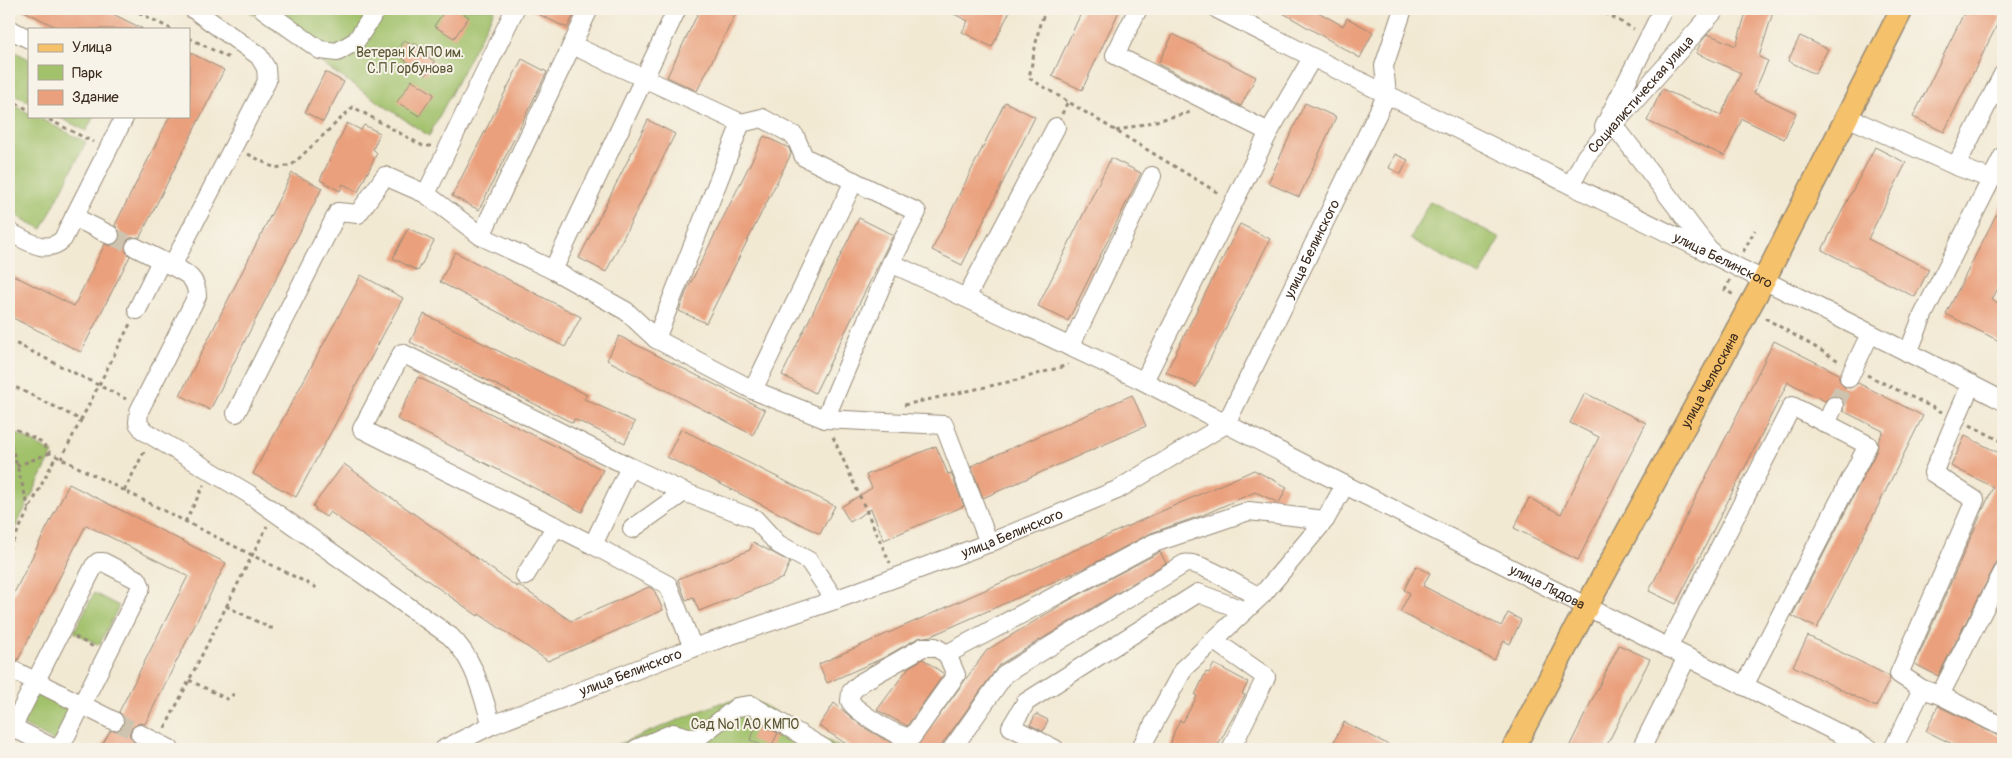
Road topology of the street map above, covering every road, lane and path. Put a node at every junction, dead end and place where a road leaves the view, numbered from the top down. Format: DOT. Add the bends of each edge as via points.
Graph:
graph roads {
  1 [pos="132,9"];
  2 [pos="193,9"];
  3 [pos="263,9"];
  4 [pos="378,9"];
  5 [pos="515,9"];
  6 [pos="589,9"];
  7 [pos="677,9"];
  8 [pos="1047,9"];
  9 [pos="1138,9"];
  10 [pos="1217,9"];
  11 [pos="1403,9"];
  12 [pos="1598,9"];
  13 [pos="1664,9"];
  14 [pos="1716,9"];
  15 [pos="1902,9"];
  16 [pos="169,28"];
  17 [pos="9,29"];
  18 [pos="1649,37"];
  19 [pos="28,38"];
  20 [pos="190,39"];
  21 [pos="572,45"];
  22 [pos="1312,58"];
  23 [pos="232,60"];
  24 [pos="2003,74"];
  25 [pos="644,78"];
  26 [pos="1387,94"];
  27 [pos="9,100"];
  28 [pos="1217,106"];
  29 [pos="28,110"];
  30 [pos="46,118"];
  31 [pos="124,118"];
  32 [pos="1847,118"];
  33 [pos="741,123"];
  34 [pos="1614,125"];
  35 [pos="1056,127"];
  36 [pos="1116,131"];
  37 [pos="1269,132"];
  38 [pos="449,146"];
  39 [pos="234,147"];
  40 [pos="1594,148"];
  41 [pos="108,150"];
  42 [pos="2003,156"];
  43 [pos="1956,166"];
  44 [pos="1152,176"];
  45 [pos="1990,179"];
  46 [pos="854,181"];
  47 [pos="1571,185"];
  48 [pos="426,194"];
  49 [pos="1234,202"];
  50 [pos="74,217"];
  51 [pos="1755,230"];
  52 [pos="9,232"];
  53 [pos="110,235"];
  54 [pos="481,236"];
  55 [pos="135,247"];
  56 [pos="1713,255"];
  57 [pos="166,263"];
  58 [pos="891,263"];
  59 [pos="1736,266"];
  60 [pos="553,270"];
  61 [pos="1764,280"];
  62 [pos="966,298"];
  63 [pos="1751,303"];
  64 [pos="137,310"];
  65 [pos="1870,334"];
  66 [pos="656,339"];
  67 [pos="9,340"];
  68 [pos="1070,347"];
  69 [pos="1908,353"];
  70 [pos="1094,358"];
  71 [pos="1851,374"];
  72 [pos="1144,382"];
  73 [pos="9,384"];
  74 [pos="1971,384"];
  75 [pos="98,385"];
  76 [pos="753,390"];
  77 [pos="2003,401"];
  78 [pos="901,406"];
  79 [pos="1834,406"];
  80 [pos="141,407"];
  81 [pos="236,414"];
  82 [pos="1956,418"];
  83 [pos="825,419"];
  84 [pos="81,420"];
  85 [pos="1226,424"];
  86 [pos="1826,424"];
  87 [pos="9,426"];
  88 [pos="152,436"];
  89 [pos="9,437"];
  90 [pos="2003,442"];
  91 [pos="50,453"];
  92 [pos="56,456"];
  93 [pos="61,459"];
  94 [pos="17,466"];
  95 [pos="630,467"];
  96 [pos="9,469"];
  97 [pos="211,471"];
  98 [pos="1345,485"];
  99 [pos="124,491"];
  100 [pos="684,492"];
  101 [pos="29,509"];
  102 [pos="274,512"];
  103 [pos="1325,520"];
  104 [pos="186,522"];
  105 [pos="556,526"];
  106 [pos="632,528"];
  107 [pos="989,543"];
  108 [pos="593,545"];
  109 [pos="9,549"];
  110 [pos="252,555"];
  111 [pos="2003,572"];
  112 [pos="525,576"];
  113 [pos="896,578"];
  114 [pos="319,589"];
  115 [pos="1259,597"];
  116 [pos="835,600"];
  117 [pos="226,606"];
  118 [pos="1587,607"];
  119 [pos="1244,611"];
  120 [pos="275,628"];
  121 [pos="61,630"];
  122 [pos="1213,640"];
  123 [pos="693,648"];
  124 [pos="1668,648"];
  125 [pos="107,653"];
  126 [pos="947,654"];
  127 [pos="1687,657"];
  128 [pos="13,670"];
  129 [pos="189,680"];
  130 [pos="35,681"];
  131 [pos="1744,686"];
  132 [pos="1922,689"];
  133 [pos="234,694"];
  134 [pos="1940,695"];
  135 [pos="81,705"];
  136 [pos="114,721"];
  137 [pos="492,725"];
  138 [pos="2003,727"];
  139 [pos="140,734"];
  140 [pos="690,744"];
  141 [pos="1036,745"];
  142 [pos="163,746"];
  143 [pos="1519,746"];
  144 [pos="444,749"];
  145 [pos="636,749"];
  146 [pos="826,749"];
  147 [pos="952,749"];
  148 [pos="1055,749"];
  149 [pos="1140,749"];
  150 [pos="1231,749"];
  151 [pos="1641,749"];
  152 [pos="1870,749"];
  153 [pos="1893,749"];
  1 -- 16 [label="path"];
  2 -- 39 [label="street" via="259,56 266,68 264,89"];
  3 -- 4 [label="street" via="320,50 337,52 356,41"];
  5 -- 38 [label="street"];
  6 -- 21 [label="street"];
  7 -- 25 [label="street"];
  8 -- 36 [label="path" via="1040,23 1030,78"];
  9 -- 28 [label="street" via="1115,55"];
  10 -- 22 [label="street, улица Белинского"];
  11 -- 26 [label="street" via="1384,66"];
  12 -- 18 [label="path"];
  13 -- 18 [label="street"];
  14 -- 34 [label="street, Социалистическая улица"];
  15 -- 32 [label="main road, улица Челюскина"];
  17 -- 19 [label="street"];
  18 -- 40 [label="street"];
  20 -- 23 [label="path"];
  21 -- 25 [label="street"];
  21 -- 54 [label="street"];
  22 -- 26 [label="street, улица Белинского"];
  22 -- 37 [label="street"];
  24 -- 43 [label="street"];
  25 -- 33 [label="street"];
  25 -- 60 [label="street"];
  26 -- 47 [label="street, улица Белинского"];
  26 -- 85 [label="street, улица Белинского"];
  27 -- 29 [label="path"];
  28 -- 36 [label="path"];
  28 -- 37 [label="street"];
  30 -- 41 [label="path"];
  31 -- 41 [label="street"];
  32 -- 43 [label="street"];
  32 -- 61 [label="main road, улица Челюскина"];
  33 -- 46 [label="street" via="762,118 795,136 804,157"];
  33 -- 66 [label="street"];
  34 -- 40 [label="street, Социалистическая улица"];
  34 -- 56 [label="street"];
  35 -- 62 [label="street"];
  36 -- 49 [label="path"];
  37 -- 49 [label="street"];
  38 -- 39 [label="path" via="423,146 353,107 292,165 275,168"];
  38 -- 48 [label="street"];
  39 -- 57 [label="street"];
  40 -- 47 [label="street, Социалистическая улица" via="1586,156"];
  41 -- 50 [label="street"];
  42 -- 45 [label="street"];
  43 -- 45 [label="street"];
  44 -- 68 [label="street"];
  45 -- 69 [label="street" via="1923,315"];
  46 -- 58 [label="street" via="917,212"];
  46 -- 76 [label="street"];
  47 -- 56 [label="street, улица Белинского"];
  48 -- 54 [label="street"];
  48 -- 81 [label="street" via="385,176 358,214 338,212"];
  49 -- 72 [label="street"];
  50 -- 52 [label="street" via="63,239 49,248"];
  50 -- 53 [label="street"];
  51 -- 59 [label="path"];
  54 -- 60 [label="street"];
  55 -- 57 [label="street"];
  56 -- 59 [label="street, улица Белинского"];
  57 -- 64 [label="street"];
  57 -- 80 [label="street" via="192,278 197,296"];
  58 -- 62 [label="street, улица Лядова"];
  58 -- 83 [label="street"];
  59 -- 61 [label="street, улица Белинского"];
  59 -- 63 [label="path" via="1725,290"];
  60 -- 66 [label="street" via="626,311"];
  61 -- 63 [label="main road, улица Челюскина"];
  61 -- 65 [label="street, улица Белинского"];
  62 -- 68 [label="street, улица Лядова"];
  63 -- 71 [label="path" via="1767,320"];
  63 -- 118 [label="main road, улица Челюскина"];
  64 -- 75 [label="path"];
  65 -- 69 [label="street, улица Белинского"];
  65 -- 71 [label="street"];
  66 -- 76 [label="street"];
  67 -- 75 [label="path"];
  68 -- 70 [label="street, улица Лядова"];
  69 -- 74 [label="street, улица Белинского"];
  70 -- 72 [label="street, улица Лядова"];
  70 -- 78 [label="path" via="1017,380"];
  71 -- 82 [label="path"];
  72 -- 85 [label="street, улица Лядова"];
  73 -- 84 [label="path"];
  74 -- 77 [label="street, улица Белинского"];
  74 -- 82 [label="street"];
  75 -- 80 [label="path"];
  75 -- 84 [label="path"];
  76 -- 83 [label="street"];
  79 -- 86 [label="street"];
  80 -- 88 [label="street" via="138,423"];
  82 -- 90 [label="path"];
  82 -- 132 [label="street" via="1933,473 1975,500 1899,674"];
  83 -- 107 [label="street" via="944,425"];
  83 -- 113 [label="path"];
  84 -- 93 [label="path"];
  85 -- 98 [label="street, улица Лядова"];
  85 -- 107 [label="street, улица Белинского" via="1117,490"];
  86 -- 124 [label="street" via="1792,406"];
  86 -- 131 [label="street" via="1868,445"];
  87 -- 91 [label="path" via="42,442"];
  88 -- 97 [label="street"];
  88 -- 99 [label="path"];
  89 -- 94 [label="path"];
  91 -- 92 [label="path"];
  91 -- 94 [label="path"];
  92 -- 93 [label="path"];
  92 -- 101 [label="path"];
  93 -- 99 [label="path"];
  94 -- 96 [label="path"];
  94 -- 101 [label="path"];
  95 -- 100 [label="street"];
  95 -- 105 [label="street" via="402,353 362,429"];
  95 -- 108 [label="street"];
  97 -- 102 [label="street"];
  97 -- 104 [label="path"];
  98 -- 103 [label="street"];
  98 -- 118 [label="street, улица Лядова"];
  99 -- 104 [label="path"];
  100 -- 106 [label="street"];
  100 -- 116 [label="street" via="755,519 778,544 809,562"];
  101 -- 109 [label="path"];
  102 -- 110 [label="path"];
  102 -- 137 [label="street" via="456,642 473,665"];
  103 -- 115 [label="street"];
  103 -- 126 [label="street" via="1249,511 1154,543"];
  104 -- 110 [label="path"];
  105 -- 108 [label="street"];
  105 -- 112 [label="street"];
  107 -- 113 [label="street, улица Белинского"];
  108 -- 123 [label="street" via="668,585"];
  110 -- 114 [label="path"];
  110 -- 117 [label="path"];
  111 -- 134 [label="street"];
  113 -- 116 [label="street, улица Белинского"];
  115 -- 119 [label="street"];
  115 -- 147 [label="street" via="1204,568 1189,562 1184,564 1005,674"];
  116 -- 123 [label="street, улица Белинского"];
  117 -- 120 [label="path"];
  117 -- 129 [label="path"];
  118 -- 124 [label="street, улица Лядова"];
  118 -- 143 [label="main road, улица Челюскина"];
  119 -- 122 [label="street"];
  119 -- 141 [label="street" via="1198,592 1026,702 1011,727"];
  121 -- 125 [label="path"];
  121 -- 125 [label="street" via="94,566 103,562 138,580 140,585"];
  121 -- 130 [label="street"];
  122 -- 149 [label="street" via="1184,668"];
  122 -- 150 [label="street" via="1266,677"];
  123 -- 137 [label="street, улица Белинского"];
  124 -- 127 [label="street, улица Лядова"];
  125 -- 135 [label="street"];
  126 -- 126 [label="street" via="956,675 912,737 892,732 850,701 851,692 862,682 924,646 935,647"];
  127 -- 131 [label="street, улица Лядова"];
  127 -- 151 [label="street"];
  128 -- 130 [label="street"];
  129 -- 133 [label="path" via="227,698"];
  129 -- 142 [label="path"];
  130 -- 135 [label="street"];
  130 -- 135 [label="street" via="15,720 18,730 53,748 58,747"];
  131 -- 152 [label="street, улица Лядова"];
  132 -- 134 [label="street"];
  132 -- 153 [label="street"];
  134 -- 138 [label="street"];
  135 -- 136 [label="street"];
  137 -- 144 [label="street, улица Белинского"];
  139 -- 142 [label="street"];
  140 -- 145 [label="street" via="673,733"];
  140 -- 146 [label="street" via="736,707 752,705"];
  141 -- 148 [label="street"];
}
